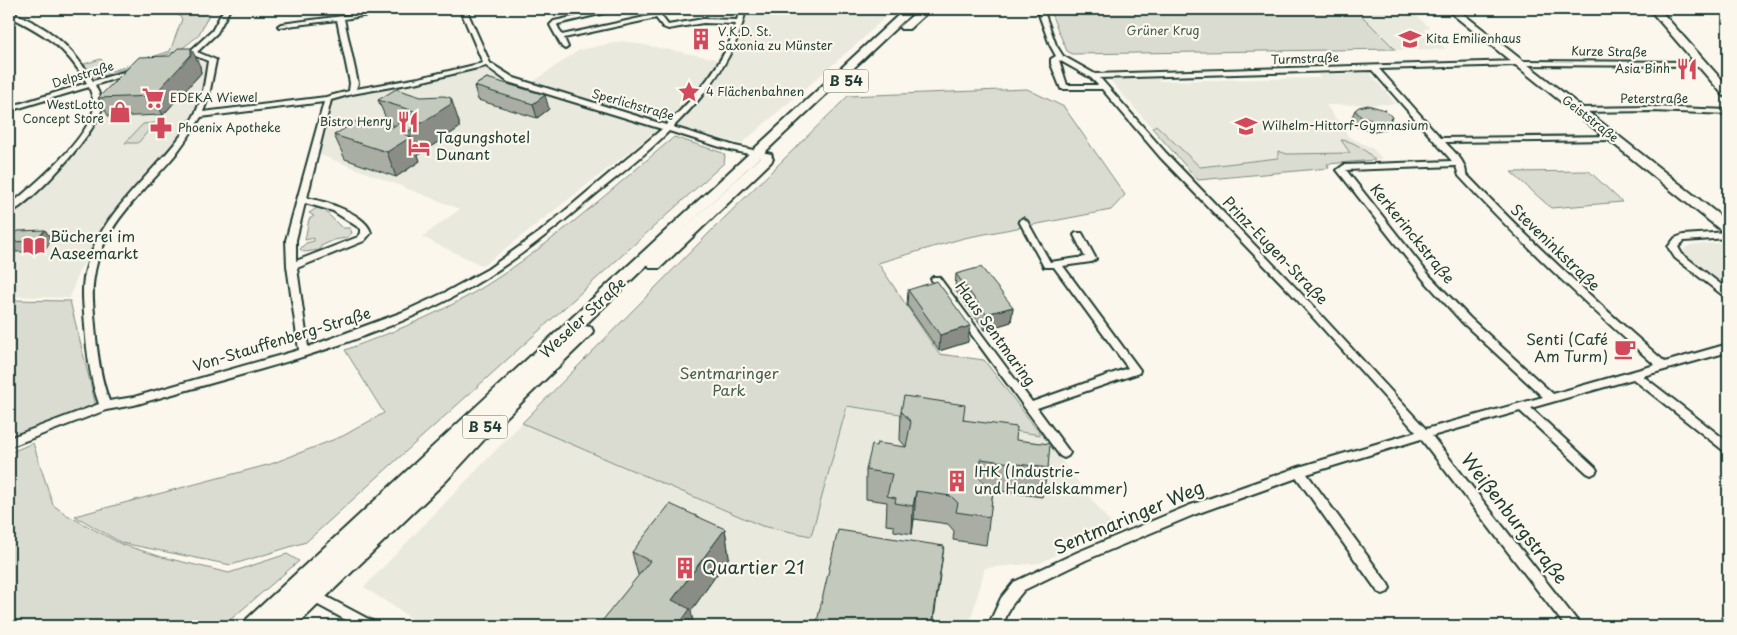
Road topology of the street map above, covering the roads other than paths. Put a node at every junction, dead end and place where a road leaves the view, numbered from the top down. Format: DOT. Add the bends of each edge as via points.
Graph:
graph roads {
  1 [pos="227,9"];
  2 [pos="462,9"];
  3 [pos="618,9"];
  4 [pos="652,9"];
  5 [pos="743,9"];
  6 [pos="911,9"];
  7 [pos="926,9"];
  8 [pos="1040,9"];
  9 [pos="1451,9"];
  10 [pos="1654,9"];
  11 [pos="584,12"];
  12 [pos="9,14"];
  13 [pos="372,14"];
  14 [pos="658,16"];
  15 [pos="340,18"];
  16 [pos="740,22"];
  17 [pos="281,26"];
  18 [pos="560,37"];
  19 [pos="565,47"];
  20 [pos="1060,57"];
  21 [pos="1517,63"];
  22 [pos="1702,64"];
  23 [pos="490,66"];
  24 [pos="1374,68"];
  25 [pos="138,70"];
  26 [pos="1094,76"];
  27 [pos="92,85"];
  28 [pos="1104,87"];
  29 [pos="352,92"];
  30 [pos="1728,94"];
  31 [pos="327,99"];
  32 [pos="9,109"];
  33 [pos="1579,110"];
  34 [pos="1728,112"];
  35 [pos="198,115"];
  36 [pos="668,128"];
  37 [pos="1614,138"];
  38 [pos="1439,140"];
  39 [pos="763,154"];
  40 [pos="1458,163"];
  41 [pos="302,200"];
  42 [pos="9,210"];
  43 [pos="1024,221"];
  44 [pos="1728,229"];
  45 [pos="1079,235"];
  46 [pos="1728,235"];
  47 [pos="1056,264"];
  48 [pos="292,266"];
  49 [pos="936,279"];
  50 [pos="1728,295"];
  51 [pos="1728,348"];
  52 [pos="304,352"];
  53 [pos="1663,366"];
  54 [pos="1635,375"];
  55 [pos="1550,397"];
  56 [pos="105,406"];
  57 [pos="1522,406"];
  58 [pos="1029,407"];
  59 [pos="1425,434"];
  60 [pos="9,443"];
  61 [pos="1728,448"];
  62 [pos="1064,453"];
  63 [pos="1591,470"];
  64 [pos="1299,472"];
  65 [pos="1383,588"];
  66 [pos="305,591"];
  67 [pos="254,626"];
  68 [pos="281,626"];
  69 [pos="369,626"];
  70 [pos="995,626"];
  71 [pos="1573,626"];
  1 -- 35 [label="street" via="215,32 189,54 212,60 208,88"];
  2 -- 23 [label="street"];
  3 -- 11 [label="street"];
  4 -- 14 [label="street"];
  5 -- 16 [label="street, Von-Stauffenberg-Straße"];
  6 -- 39 [label="main road, Weseler Straße / B 54"];
  7 -- 39 [label="main road, Weseler Straße / B 54"];
  8 -- 20 [label="street"];
  9 -- 21 [label="street, Geiststraße"];
  10 -- 22 [label="street"];
  11 -- 18 [label="street" via="553,25"];
  12 -- 27 [label="street" via="62,44"];
  13 -- 15 [label="street"];
  14 -- 16 [label="street" via="668,27 703,21"];
  14 -- 18 [label="street"];
  15 -- 17 [label="street"];
  15 -- 29 [label="street" via="354,83"];
  16 -- 36 [label="street, Von-Stauffenberg-Straße" via="732,44 716,70"];
  18 -- 19 [label="street"];
  20 -- 26 [label="street, Prinz-Eugen-Straße"];
  20 -- 28 [label="street" via="1054,64 1064,87"];
  21 -- 22 [label="street, Kurze Straße"];
  21 -- 24 [label="street, Turmstraße"];
  21 -- 33 [label="street, Geiststraße"];
  22 -- 30 [label="street"];
  23 -- 29 [label="street"];
  23 -- 36 [label="street, Sperlichstraße" via="511,80"];
  24 -- 26 [label="street, Turmstraße"];
  24 -- 38 [label="street, Steveninkstraße"];
  25 -- 27 [label="street, Delpstraße"];
  26 -- 28 [label="street, Prinz-Eugen-Straße"];
  27 -- 32 [label="street, Delpstraße"];
  27 -- 42 [label="street" via="98,106 94,120 76,147"];
  28 -- 59 [label="street, Prinz-Eugen-Straße" via="1163,155"];
  29 -- 31 [label="street"];
  31 -- 35 [label="street"];
  31 -- 41 [label="street" via="317,150"];
  33 -- 34 [label="street, Peterstraße"];
  33 -- 37 [label="street, Geiststraße"];
  35 -- 56 [label="street" via="164,162 122,209 101,241 91,265 88,289 91,340"];
  36 -- 39 [label="street, Sperlichstraße"];
  36 -- 52 [label="street, Von-Stauffenberg-Straße" via="599,187 492,270 414,311"];
  37 -- 38 [label="street"];
  37 -- 44 [label="street, Geiststraße"];
  38 -- 40 [label="street, Steveninkstraße"];
  39 -- 66 [label="main road, Weseler Straße / B 54"];
  40 -- 53 [label="street, Steveninkstraße" via="1462,174 1537,252"];
  40 -- 55 [label="street, Kerkerinckstraße" via="1344,167 1341,170 1426,277 1466,320"];
  41 -- 48 [label="street" via="291,240"];
  41 -- 48 [label="street" via="340,209 365,228 366,233 361,239"];
  43 -- 47 [label="street, Haus Sentmaring" via="1046,265"];
  45 -- 47 [label="street" via="1091,258"];
  46 -- 50 [label="street" via="1683,238 1673,247 1678,256"];
  47 -- 58 [label="street, Haus Sentmaring" via="1135,370"];
  48 -- 52 [label="street"];
  49 -- 58 [label="street, Haus Sentmaring"];
  51 -- 53 [label="street, Sentmaringer Weg"];
  52 -- 56 [label="street, Von-Stauffenberg-Straße" via="134,401"];
  53 -- 54 [label="street, Sentmaringer Weg"];
  54 -- 55 [label="street, Sentmaringer Weg"];
  54 -- 61 [label="street"];
  55 -- 57 [label="street, Sentmaringer Weg"];
  56 -- 60 [label="street, Von-Stauffenberg-Straße"];
  57 -- 59 [label="street, Sentmaringer Weg"];
  57 -- 63 [label="street"];
  58 -- 62 [label="street, Haus Sentmaring"];
  59 -- 64 [label="street, Sentmaringer Weg"];
  59 -- 71 [label="street, Weißenburgstraße"];
  64 -- 65 [label="street"];
  64 -- 70 [label="street, Sentmaringer Weg" via="1166,520 1019,586 1006,602"];
  66 -- 67 [label="main road, Weseler Straße / B 54"];
  66 -- 68 [label="main road, Weseler Straße / B 54"];
  66 -- 69 [label="street"];
}
